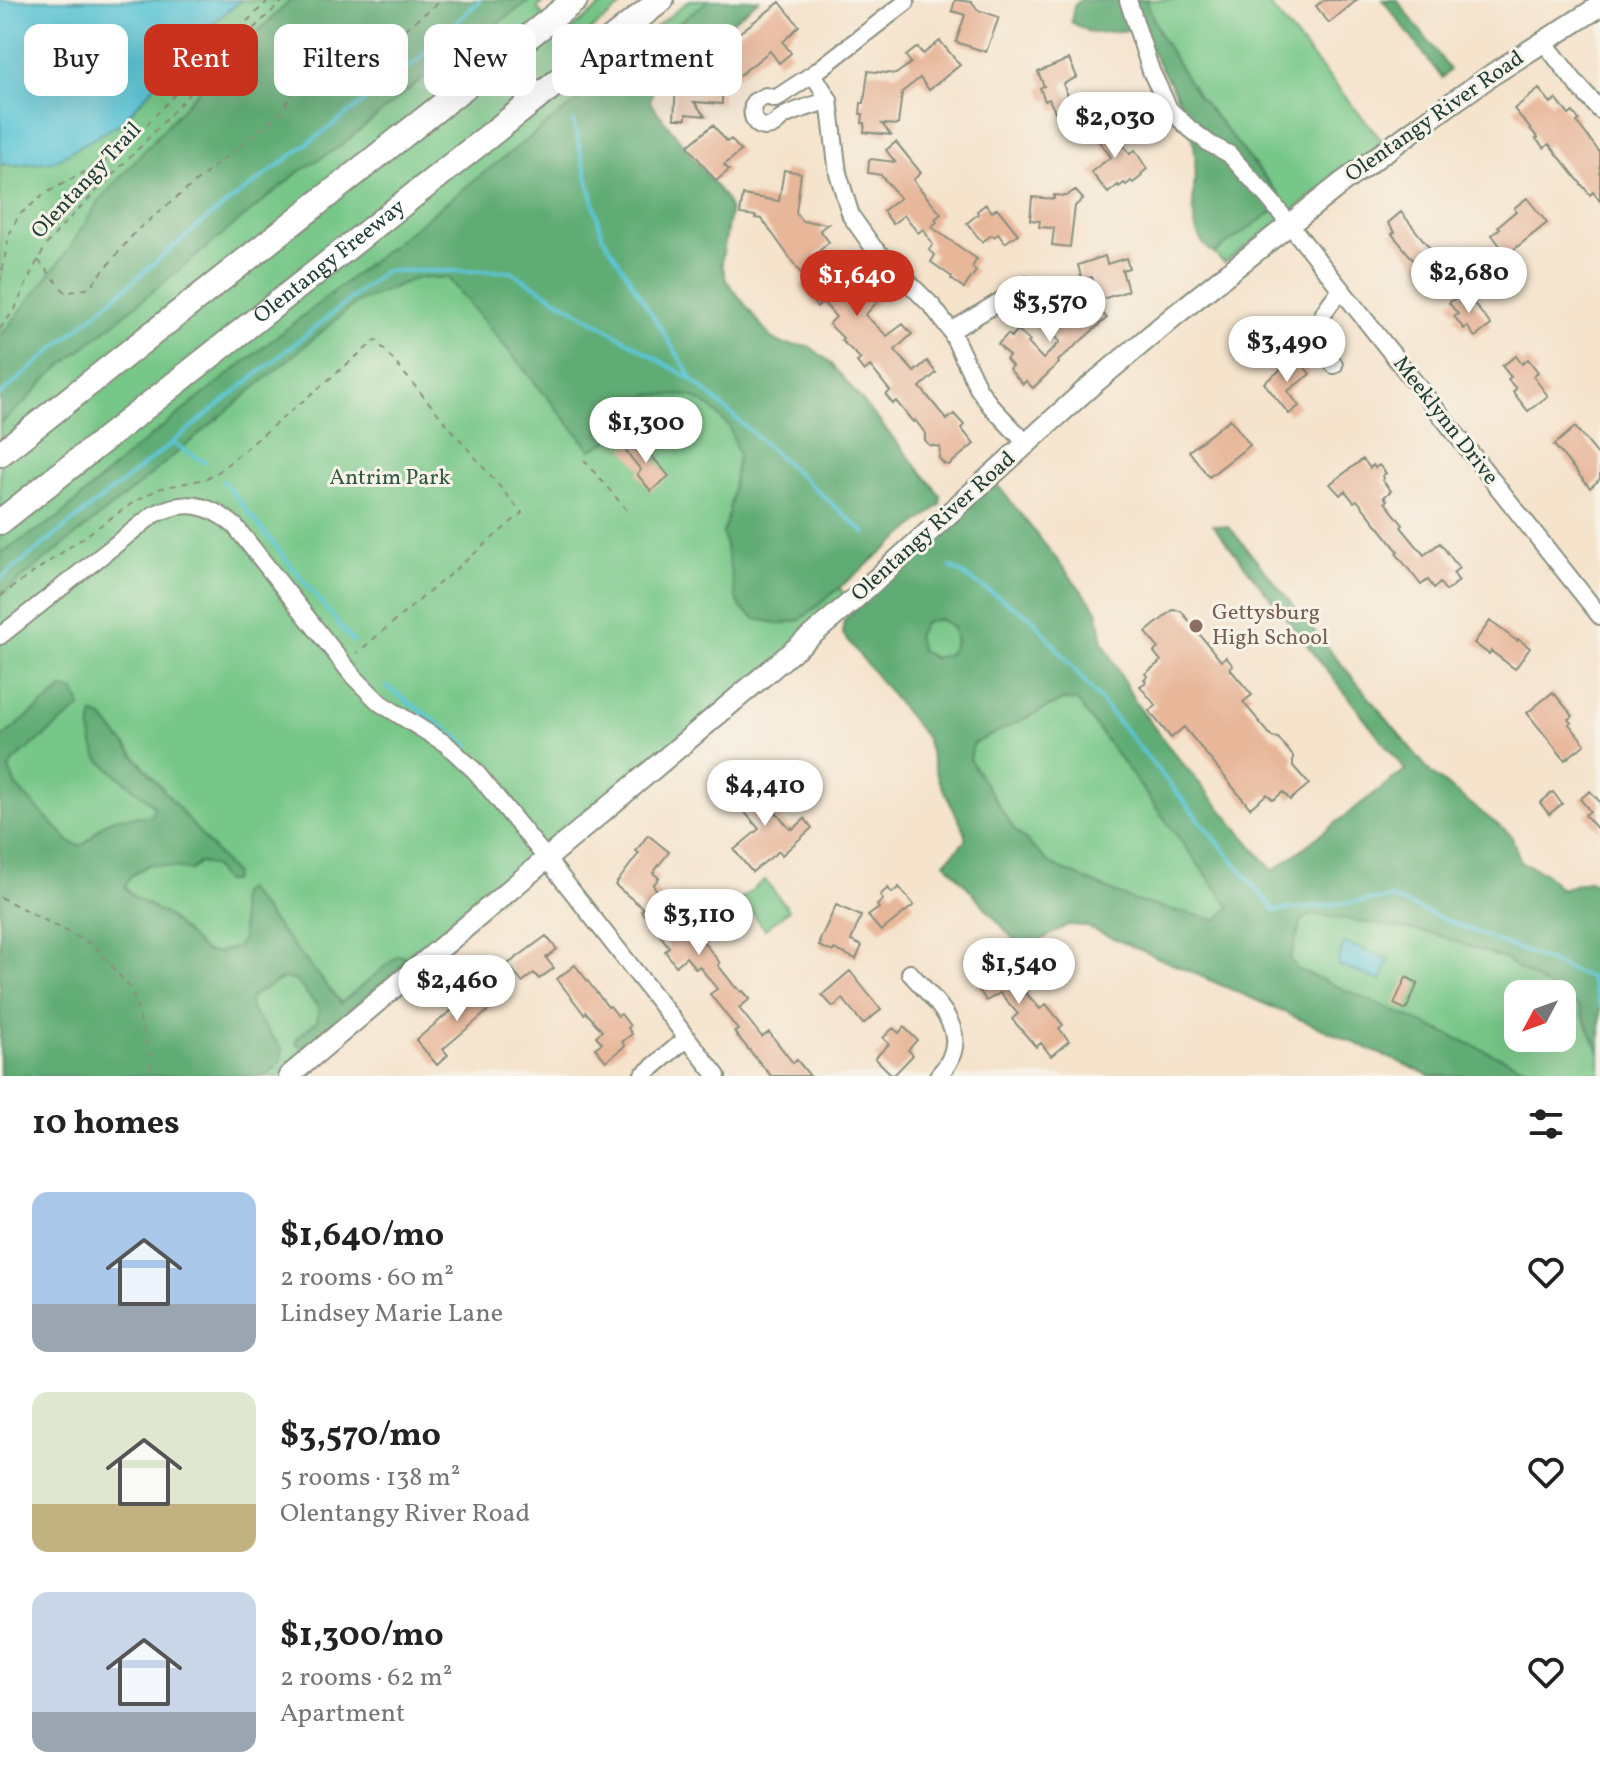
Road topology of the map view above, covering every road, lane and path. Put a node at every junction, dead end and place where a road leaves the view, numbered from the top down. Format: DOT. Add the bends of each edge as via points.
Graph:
graph roads {
  1 [pos="269,0"];
  2 [pos="284,0"];
  3 [pos="442,0"];
  4 [pos="575,0"];
  5 [pos="661,0"];
  6 [pos="1128,0"];
  7 [pos="906,2"];
  8 [pos="1600,6"];
  9 [pos="1544,42"];
  10 [pos="813,74"];
  11 [pos="829,100"];
  12 [pos="1600,110"];
  13 [pos="1289,225"];
  14 [pos="38,260"];
  15 [pos="0,282"];
  16 [pos="1027,285"];
  17 [pos="1342,289"];
  18 [pos="0,329"];
  19 [pos="951,331"];
  20 [pos="1334,365"];
  21 [pos="1027,444"];
  22 [pos="0,454"];
  23 [pos="584,460"];
  24 [pos="631,515"];
  25 [pos="0,522"];
  26 [pos="0,596"];
  27 [pos="1600,616"];
  28 [pos="0,636"];
  29 [pos="344,664"];
  30 [pos="546,858"];
  31 [pos="0,897"];
  32 [pos="910,973"];
  33 [pos="687,1038"];
  34 [pos="148,1076"];
  35 [pos="289,1076"];
  36 [pos="642,1076"];
  37 [pos="717,1076"];
  38 [pos="938,1076"];
  1 -- 15 [label="path" via="121,152 46,193 19,215 9,235"];
  2 -- 14 [label="path, Olentangy Trail" via="62,226"];
  3 -- 14 [label="path" via="392,39 293,92 282,111 137,230 89,288 66,293"];
  4 -- 22 [label="highway"];
  5 -- 25 [label="highway, Olentangy Freeway"];
  6 -- 13 [label="street, Meeklynn Drive" via="1169,109 1229,154"];
  7 -- 10 [label="street"];
  8 -- 9 [label="main road, Olentangy River Road"];
  9 -- 12 [label="street"];
  9 -- 13 [label="main road, Olentangy River Road" via="1446,107"];
  10 -- 11 [label="street"];
  10 -- 11 [label="street" via="775,99 766,96 754,102 753,119 767,127 781,116"];
  11 -- 19 [label="street" via="838,173 851,216"];
  13 -- 17 [label="street, Meeklynn Drive"];
  13 -- 21 [label="main road, Olentangy River Road"];
  14 -- 18 [label="path, Olentangy Trail"];
  16 -- 19 [label="street"];
  17 -- 20 [label="street" via="1324,310 1320,324 1321,345"];
  17 -- 27 [label="street, Meeklynn Drive"];
  19 -- 21 [label="street" via="984,397"];
  21 -- 30 [label="main road, Olentangy River Road" via="839,612"];
  23 -- 24 [label="path"];
  26 -- 29 [label="path" via="131,504 158,489 218,472 376,340 522,513"];
  28 -- 29 [label="street" via="153,515 178,505 197,505 235,526"];
  29 -- 30 [label="street" via="380,703 446,744 475,771"];
  30 -- 33 [label="street"];
  30 -- 35 [label="main road, Olentangy River Road"];
  31 -- 34 [label="path" via="95,946 132,990 152,1062"];
  32 -- 38 [label="street" via="945,1013 954,1033 953,1055"];
  33 -- 36 [label="street"];
  33 -- 37 [label="street"];
}
